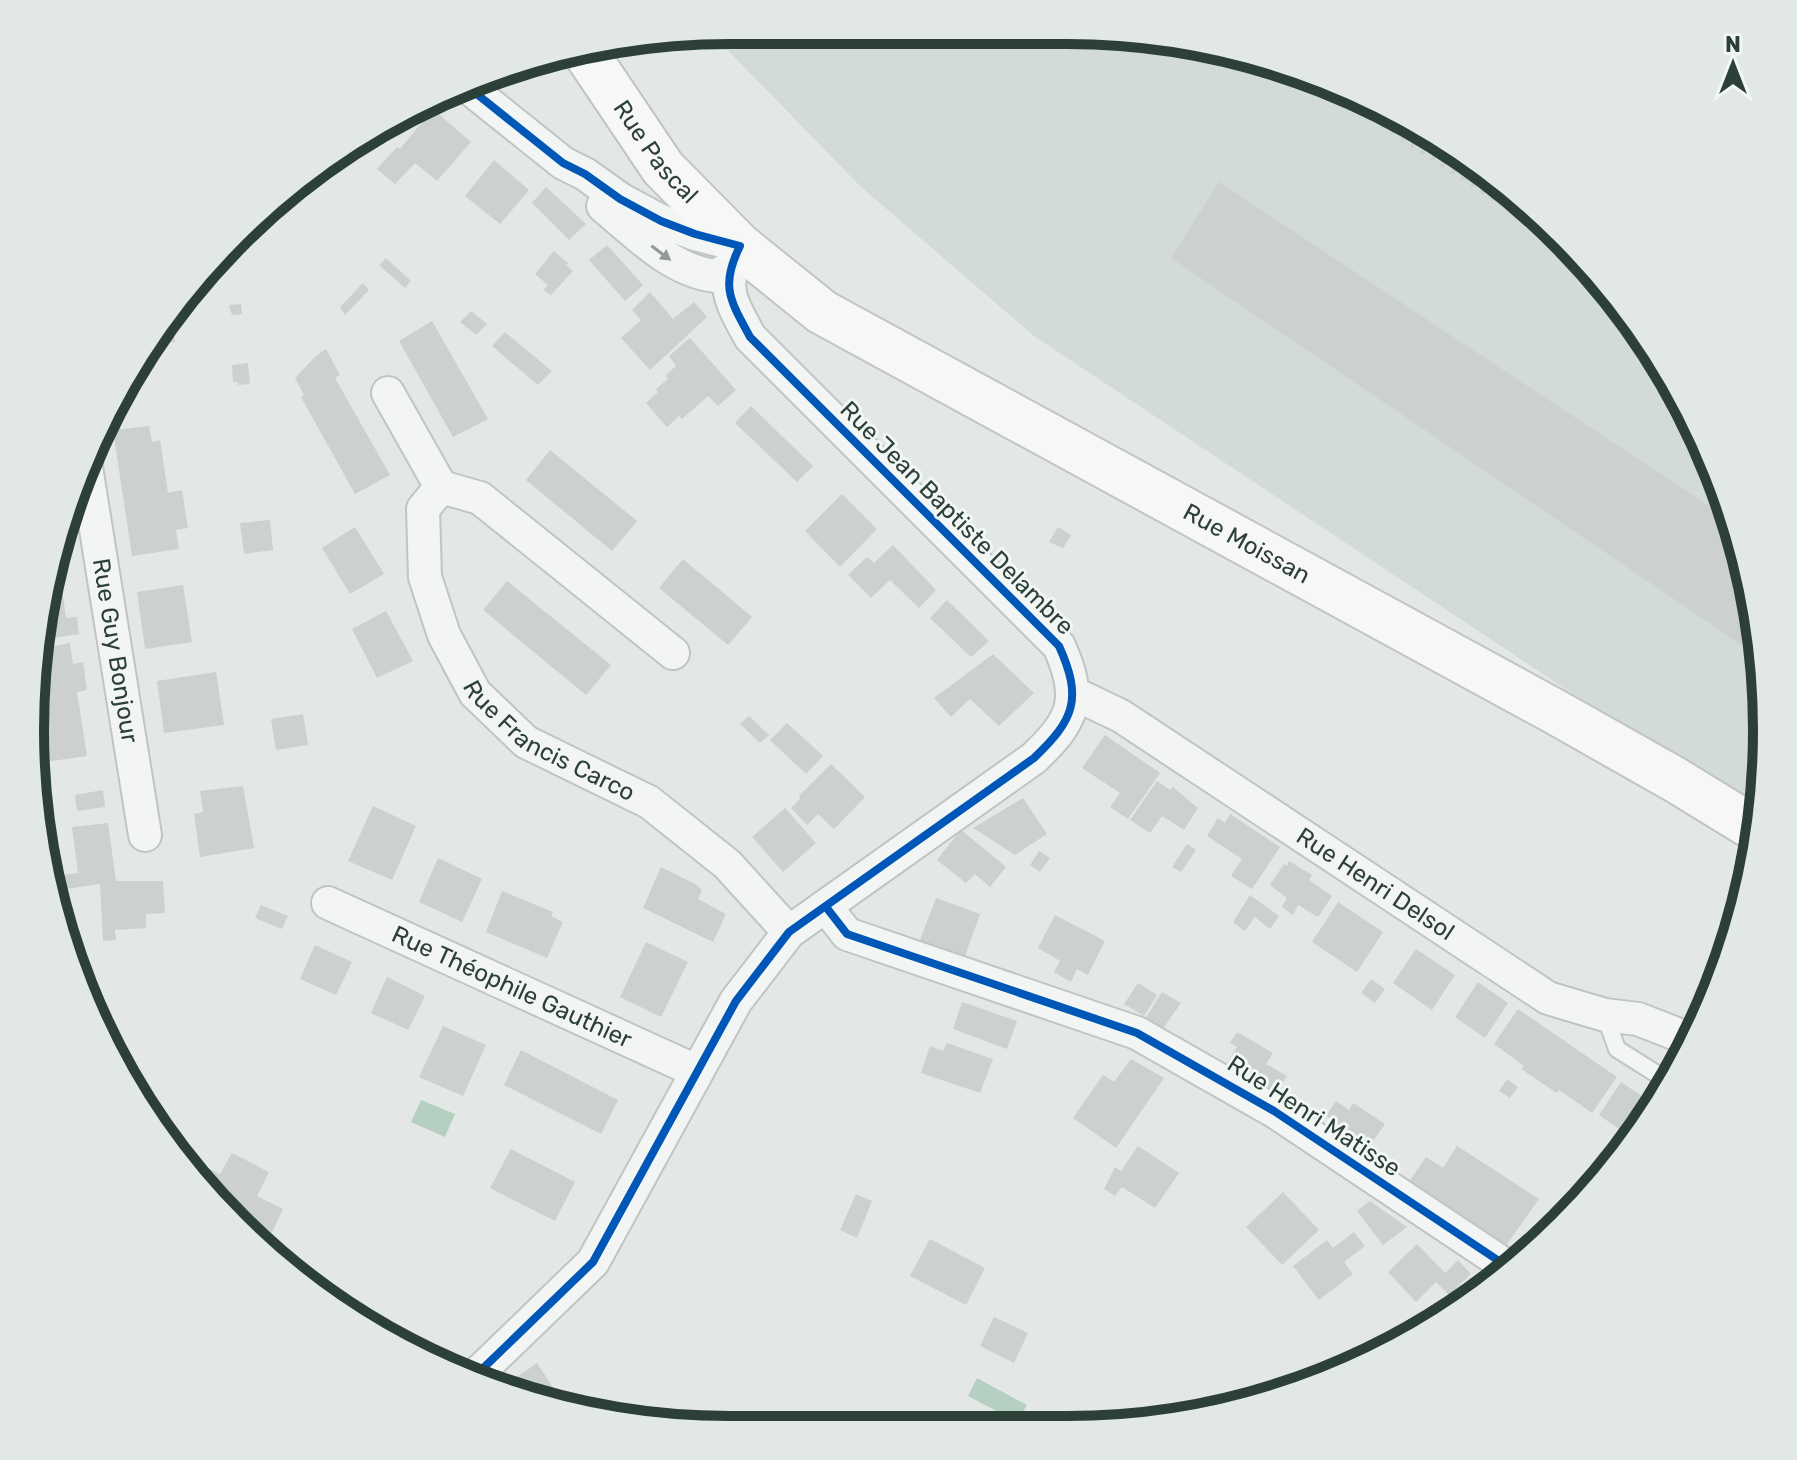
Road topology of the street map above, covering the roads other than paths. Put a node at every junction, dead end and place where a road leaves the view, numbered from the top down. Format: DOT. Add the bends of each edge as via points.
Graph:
graph roads {
  1 [pos="589,59"];
  2 [pos="475,93"];
  3 [pos="735,256"];
  4 [pos="388,393"];
  5 [pos="89,485"];
  6 [pos="441,487"];
  7 [pos="673,653"];
  8 [pos="1073,693"];
  9 [pos="1746,823"];
  10 [pos="145,835"];
  11 [pos="328,903"];
  12 [pos="826,907"];
  13 [pos="789,932"];
  14 [pos="1605,1015"];
  15 [pos="1681,1036"];
  16 [pos="696,1071"];
  17 [pos="1659,1076"];
  18 [pos="1500,1262"];
  19 [pos="482,1370"];
  1 -- 3 [label="main road, Rue Pascal" via="663,168"];
  2 -- 3 [label="street" via="563,163 620,199"];
  3 -- 8 [label="street, Rue Jean Baptiste Delambre" via="729,298 750,337 1059,646"];
  3 -- 9 [label="main road, Rue Moissan" via="822,312 1552,710"];
  4 -- 6 [label="street"];
  5 -- 10 [label="street, Rue Guy Bonjour"];
  6 -- 7 [label="street" via="480,498"];
  6 -- 13 [label="street, Rue Francis Carco" via="423,509 425,577 444,635 475,693 526,742 649,802 727,864"];
  8 -- 12 [label="street" via="1070,714 1034,758"];
  8 -- 14 [label="street, Rue Henri Delsol" via="1121,716 1548,998"];
  11 -- 16 [label="street, Rue Théophile Gauthier"];
  12 -- 13 [label="street"];
  12 -- 18 [label="street, Rue Henri Matisse" via="847,934 1137,1033 1274,1111"];
  13 -- 16 [label="street" via="736,1001"];
  14 -- 15 [label="street, Rue Henri Delsol" via="1638,1019"];
  14 -- 17 [label="lane" via="1617,1049"];
  16 -- 19 [label="street" via="593,1262"];
}
